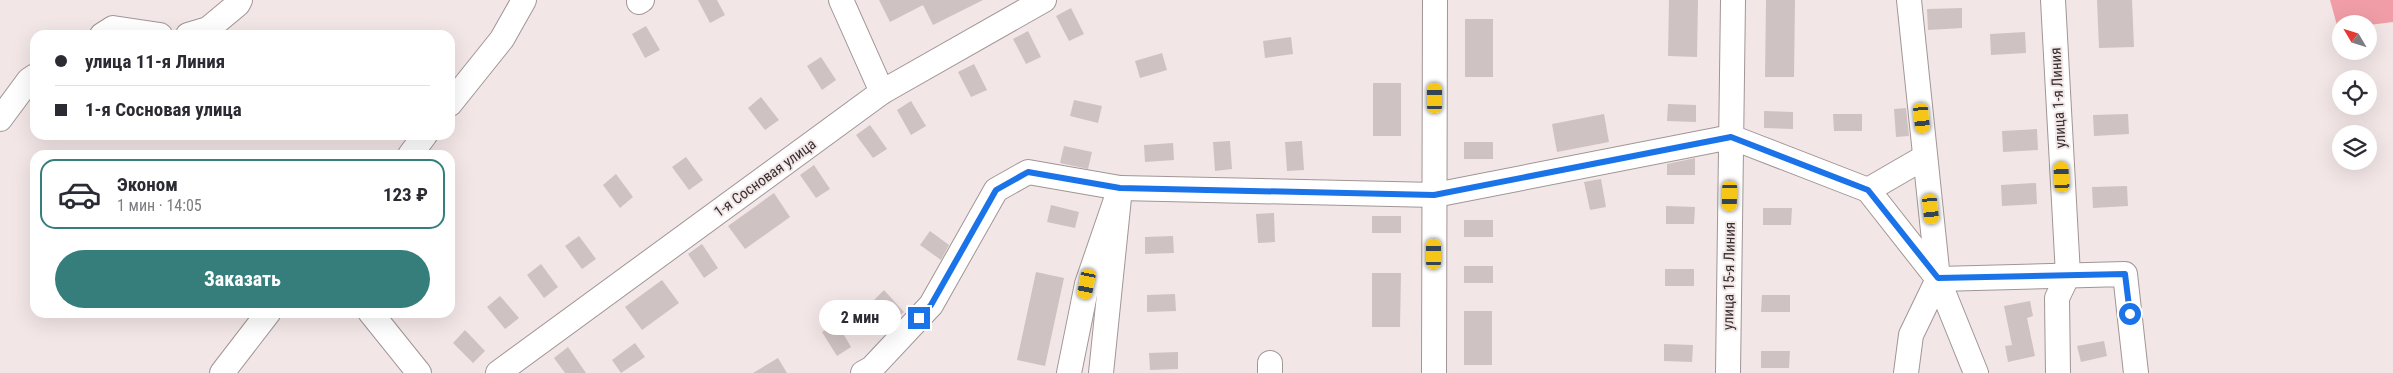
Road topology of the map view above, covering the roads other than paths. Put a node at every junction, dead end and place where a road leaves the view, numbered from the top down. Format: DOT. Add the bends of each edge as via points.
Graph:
graph roads {
  1 [pos="240,0"];
  2 [pos="524,0"];
  3 [pos="841,0"];
  4 [pos="1044,0"];
  5 [pos="1435,0"];
  6 [pos="1733,0"];
  7 [pos="1909,0"];
  8 [pos="2053,0"];
  9 [pos="109,30"];
  10 [pos="126,30"];
  11 [pos="205,30"];
  12 [pos="30,79"];
  13 [pos="882,92"];
  14 [pos="455,98"];
  15 [pos="0,119"];
  16 [pos="1731,137"];
  17 [pos="422,140"];
  18 [pos="414,150"];
  19 [pos="1926,157"];
  20 [pos="1120,188"];
  21 [pos="1868,190"];
  22 [pos="1434,195"];
  23 [pos="2068,275"];
  24 [pos="1938,278"];
  25 [pos="264,318"];
  26 [pos="375,318"];
  27 [pos="222,373"];
  28 [pos="419,373"];
  29 [pos="498,373"];
  30 [pos="863,373"];
  31 [pos="1069,373"];
  32 [pos="1101,373"];
  33 [pos="1434,373"];
  34 [pos="1728,373"];
  35 [pos="1906,373"];
  36 [pos="1976,373"];
  37 [pos="2058,373"];
  38 [pos="2136,373"];
  1 -- 11 [label="street"];
  2 -- 14 [label="street" via="502,39"];
  3 -- 13 [label="street"];
  4 -- 13 [label="street, 1-я Сосновая улица"];
  5 -- 22 [label="street"];
  6 -- 16 [label="street, улица 15-я Линия"];
  7 -- 19 [label="street"];
  8 -- 23 [label="street, улица 1-я Линия"];
  9 -- 10 [label="street"];
  12 -- 15 [label="street"];
  13 -- 29 [label="street, 1-я Сосновая улица"];
  16 -- 21 [label="street"];
  16 -- 22 [label="street"];
  16 -- 34 [label="street, улица 15-я Линия"];
  17 -- 18 [label="street"];
  19 -- 21 [label="street"];
  19 -- 24 [label="street"];
  20 -- 22 [label="street"];
  20 -- 30 [label="street" via="1028,172 996,190 931,305 872,368"];
  20 -- 31 [label="street" via="1087,284"];
  20 -- 32 [label="street"];
  21 -- 24 [label="street"];
  22 -- 33 [label="street"];
  23 -- 24 [label="street"];
  23 -- 37 [label="street, улица 1-я Линия" via="2057,298"];
  23 -- 38 [label="street" via="2125,274"];
  24 -- 35 [label="street" via="1911,335"];
  24 -- 36 [label="street"];
  25 -- 27 [label="street"];
  26 -- 28 [label="street"];
}
